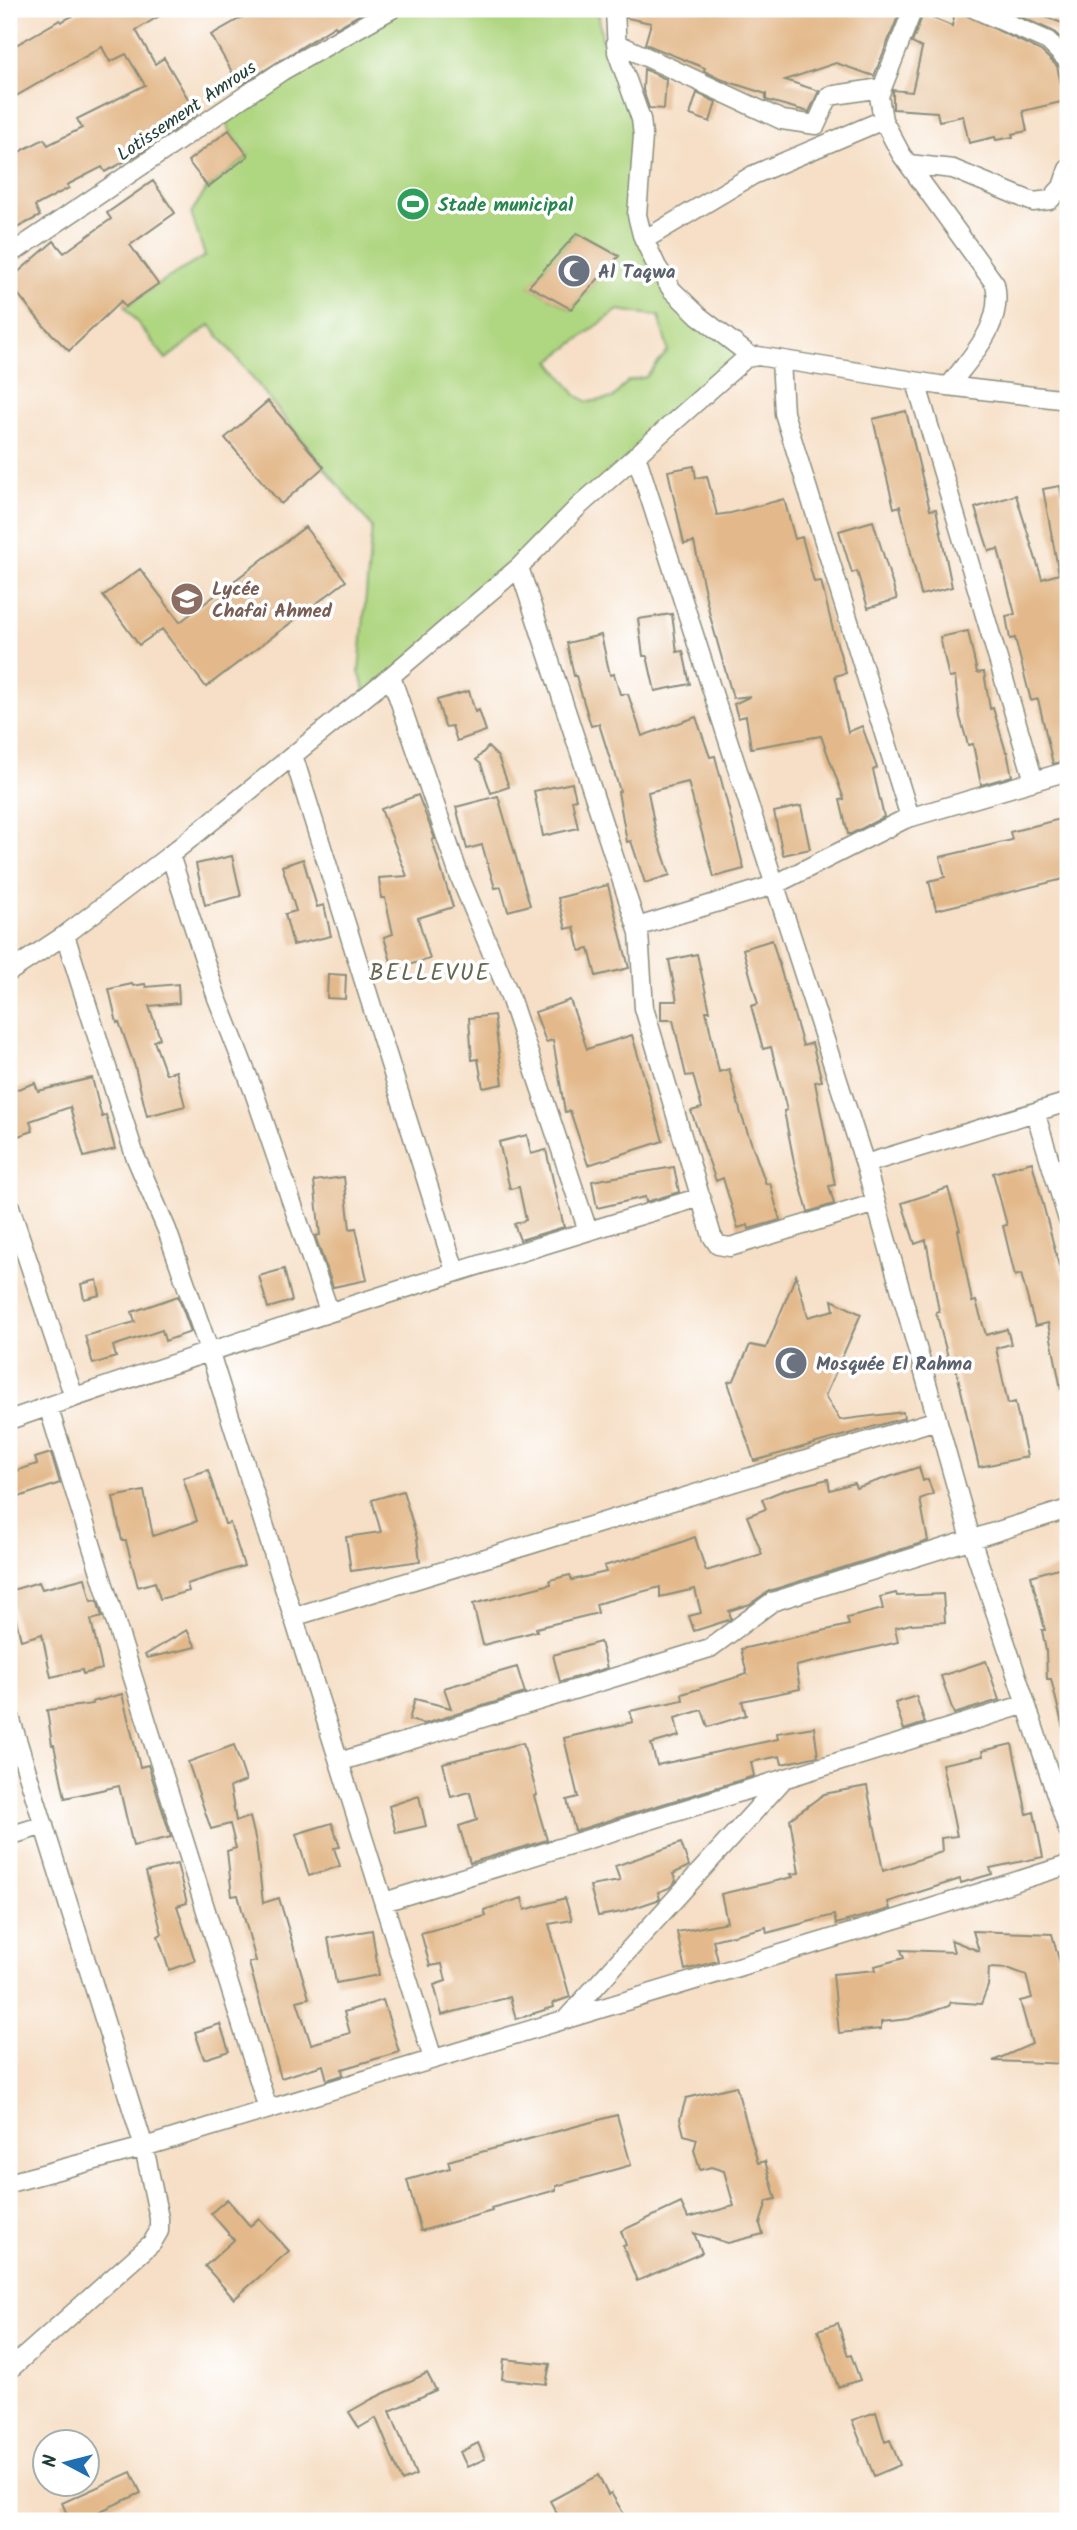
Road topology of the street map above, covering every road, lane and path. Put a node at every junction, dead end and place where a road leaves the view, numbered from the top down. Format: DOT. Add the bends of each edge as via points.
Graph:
graph roads {
  1 [pos="391,9"];
  2 [pos="615,9"];
  3 [pos="913,9"];
  4 [pos="975,9"];
  5 [pos="616,43"];
  6 [pos="1068,61"];
  7 [pos="881,88"];
  8 [pos="883,120"];
  9 [pos="909,164"];
  10 [pos="1068,169"];
  11 [pos="644,240"];
  12 [pos="9,252"];
  13 [pos="752,357"];
  14 [pos="780,360"];
  15 [pos="916,382"];
  16 [pos="949,386"];
  17 [pos="1068,400"];
  18 [pos="636,455"];
  19 [pos="519,567"];
  20 [pos="391,676"];
  21 [pos="293,755"];
  22 [pos="1068,771"];
  23 [pos="1034,781"];
  24 [pos="910,817"];
  25 [pos="170,855"];
  26 [pos="774,885"];
  27 [pos="637,927"];
  28 [pos="65,935"];
  29 [pos="9,972"];
  30 [pos="1068,1102"];
  31 [pos="1035,1112"];
  32 [pos="865,1164"];
  33 [pos="701,1196"];
  34 [pos="876,1203"];
  35 [pos="9,1204"];
  36 [pos="1068,1220"];
  37 [pos="588,1231"];
  38 [pos="455,1271"];
  39 [pos="329,1311"];
  40 [pos="209,1350"];
  41 [pos="74,1397"];
  42 [pos="48,1406"];
  43 [pos="9,1420"];
  44 [pos="937,1420"];
  45 [pos="1068,1509"];
  46 [pos="971,1539"];
  47 [pos="293,1617"];
  48 [pos="1026,1704"];
  49 [pos="9,1714"];
  50 [pos="339,1762"];
  51 [pos="783,1780"];
  52 [pos="44,1825"];
  53 [pos="1068,1830"];
  54 [pos="9,1836"];
  55 [pos="1068,1864"];
  56 [pos="384,1902"];
  57 [pos="565,2019"];
  58 [pos="433,2059"];
  59 [pos="268,2109"];
  60 [pos="144,2147"];
  61 [pos="9,2183"];
  62 [pos="9,2370"];
  1 -- 12 [label="street, Lotissement Amrous" via="282,71"];
  2 -- 5 [label="street"];
  3 -- 7 [label="street"];
  4 -- 6 [label="street" via="1048,41"];
  5 -- 7 [label="street" via="782,120 817,124 829,96"];
  5 -- 11 [label="street" via="641,119 637,215"];
  7 -- 8 [label="street"];
  8 -- 9 [label="street"];
  8 -- 11 [label="street" via="753,175"];
  9 -- 10 [label="street" via="953,169 1033,202 1050,200 1062,187"];
  9 -- 16 [label="street" via="981,262 999,298 990,330"];
  11 -- 13 [label="street" via="672,290"];
  13 -- 14 [label="street"];
  13 -- 18 [label="street"];
  14 -- 15 [label="street"];
  14 -- 24 [label="street" via="784,413"];
  15 -- 16 [label="street"];
  15 -- 23 [label="street"];
  16 -- 17 [label="street"];
  18 -- 19 [label="street"];
  18 -- 26 [label="street"];
  19 -- 20 [label="street"];
  19 -- 27 [label="street"];
  20 -- 21 [label="street"];
  20 -- 37 [label="street" via="458,875 509,995"];
  21 -- 25 [label="street"];
  21 -- 38 [label="street"];
  22 -- 23 [label="street"];
  23 -- 24 [label="street"];
  24 -- 26 [label="street"];
  25 -- 28 [label="street"];
  25 -- 39 [label="street"];
  26 -- 27 [label="street"];
  26 -- 32 [label="street"];
  27 -- 33 [label="street" via="644,1007"];
  28 -- 29 [label="street"];
  28 -- 40 [label="street" via="135,1156 167,1230"];
  30 -- 31 [label="street"];
  31 -- 32 [label="street"];
  31 -- 36 [label="street"];
  32 -- 34 [label="street"];
  33 -- 34 [label="street" via="712,1236 718,1245 730,1247"];
  33 -- 37 [label="street"];
  34 -- 44 [label="street"];
  35 -- 41 [label="street"];
  37 -- 38 [label="street"];
  38 -- 39 [label="street"];
  39 -- 40 [label="street"];
  40 -- 41 [label="street"];
  40 -- 47 [label="street"];
  41 -- 42 [label="street"];
  42 -- 43 [label="street"];
  42 -- 59 [label="street"];
  44 -- 46 [label="street"];
  44 -- 47 [label="street"];
  45 -- 46 [label="street"];
  46 -- 48 [label="street"];
  46 -- 50 [label="street" via="772,1602 710,1648"];
  47 -- 50 [label="street"];
  48 -- 51 [label="street"];
  48 -- 53 [label="street"];
  49 -- 52 [label="street"];
  50 -- 56 [label="street"];
  51 -- 56 [label="street"];
  51 -- 57 [label="street"];
  52 -- 54 [label="street"];
  52 -- 60 [label="street"];
  55 -- 57 [label="street"];
  56 -- 58 [label="street"];
  57 -- 58 [label="street"];
  58 -- 59 [label="street"];
  59 -- 60 [label="street"];
  60 -- 61 [label="street"];
  60 -- 62 [label="street" via="159,2218 159,2231 152,2243"];
}
